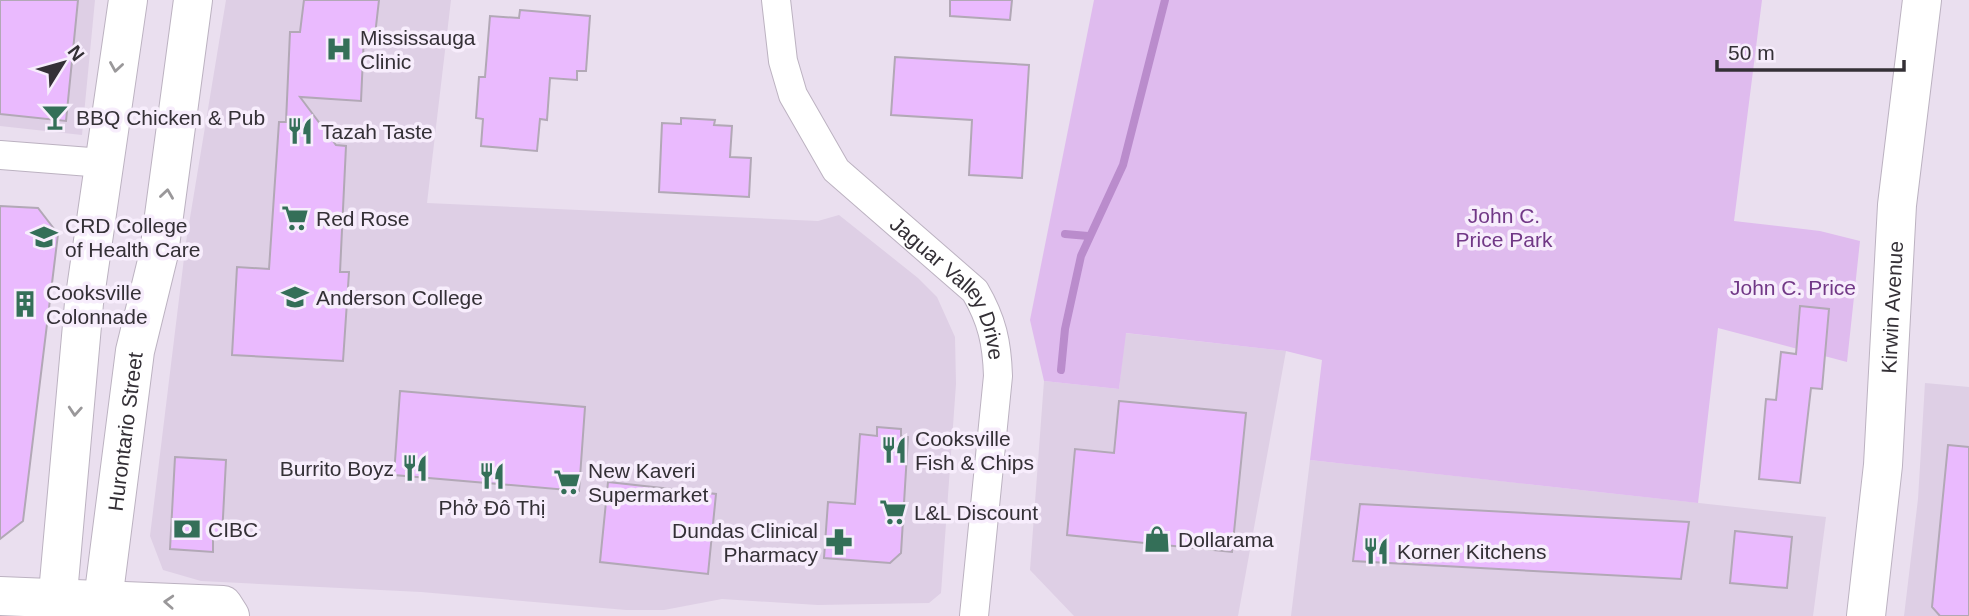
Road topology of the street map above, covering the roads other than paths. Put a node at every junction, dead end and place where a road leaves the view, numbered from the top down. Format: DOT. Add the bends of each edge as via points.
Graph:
graph roads {
  1 [pos="128,0"];
  2 [pos="193,0"];
  3 [pos="776,0"];
  4 [pos="1922,0"];
  5 [pos="0,155"];
  6 [pos="103,163"];
  7 [pos="0,596"];
  8 [pos="57,607"];
  9 [pos="102,608"];
  10 [pos="230,616"];
  11 [pos="974,616"];
  12 [pos="1866,616"];
  1 -- 6 [label="main road, one-way"];
  9 -- 2 [label="main road, Hurontario Street, one-way" via="135,351 157,263"];
  3 -- 11 [label="street, Jaguar Valley Drive" via="783,61 793,95 836,170 975,291 989,315 998,376"];
  4 -- 12 [label="main road, Kirwin Avenue" via="1896,205 1883,465"];
  5 -- 6 [label="street"];
  6 -- 8 [label="main road, one-way" via="80,343"];
  7 -- 8 [label="main road"];
  8 -- 9 [label="main road"];
  10 -- 9 [label="main road, one-way" via="223,605"];
}
